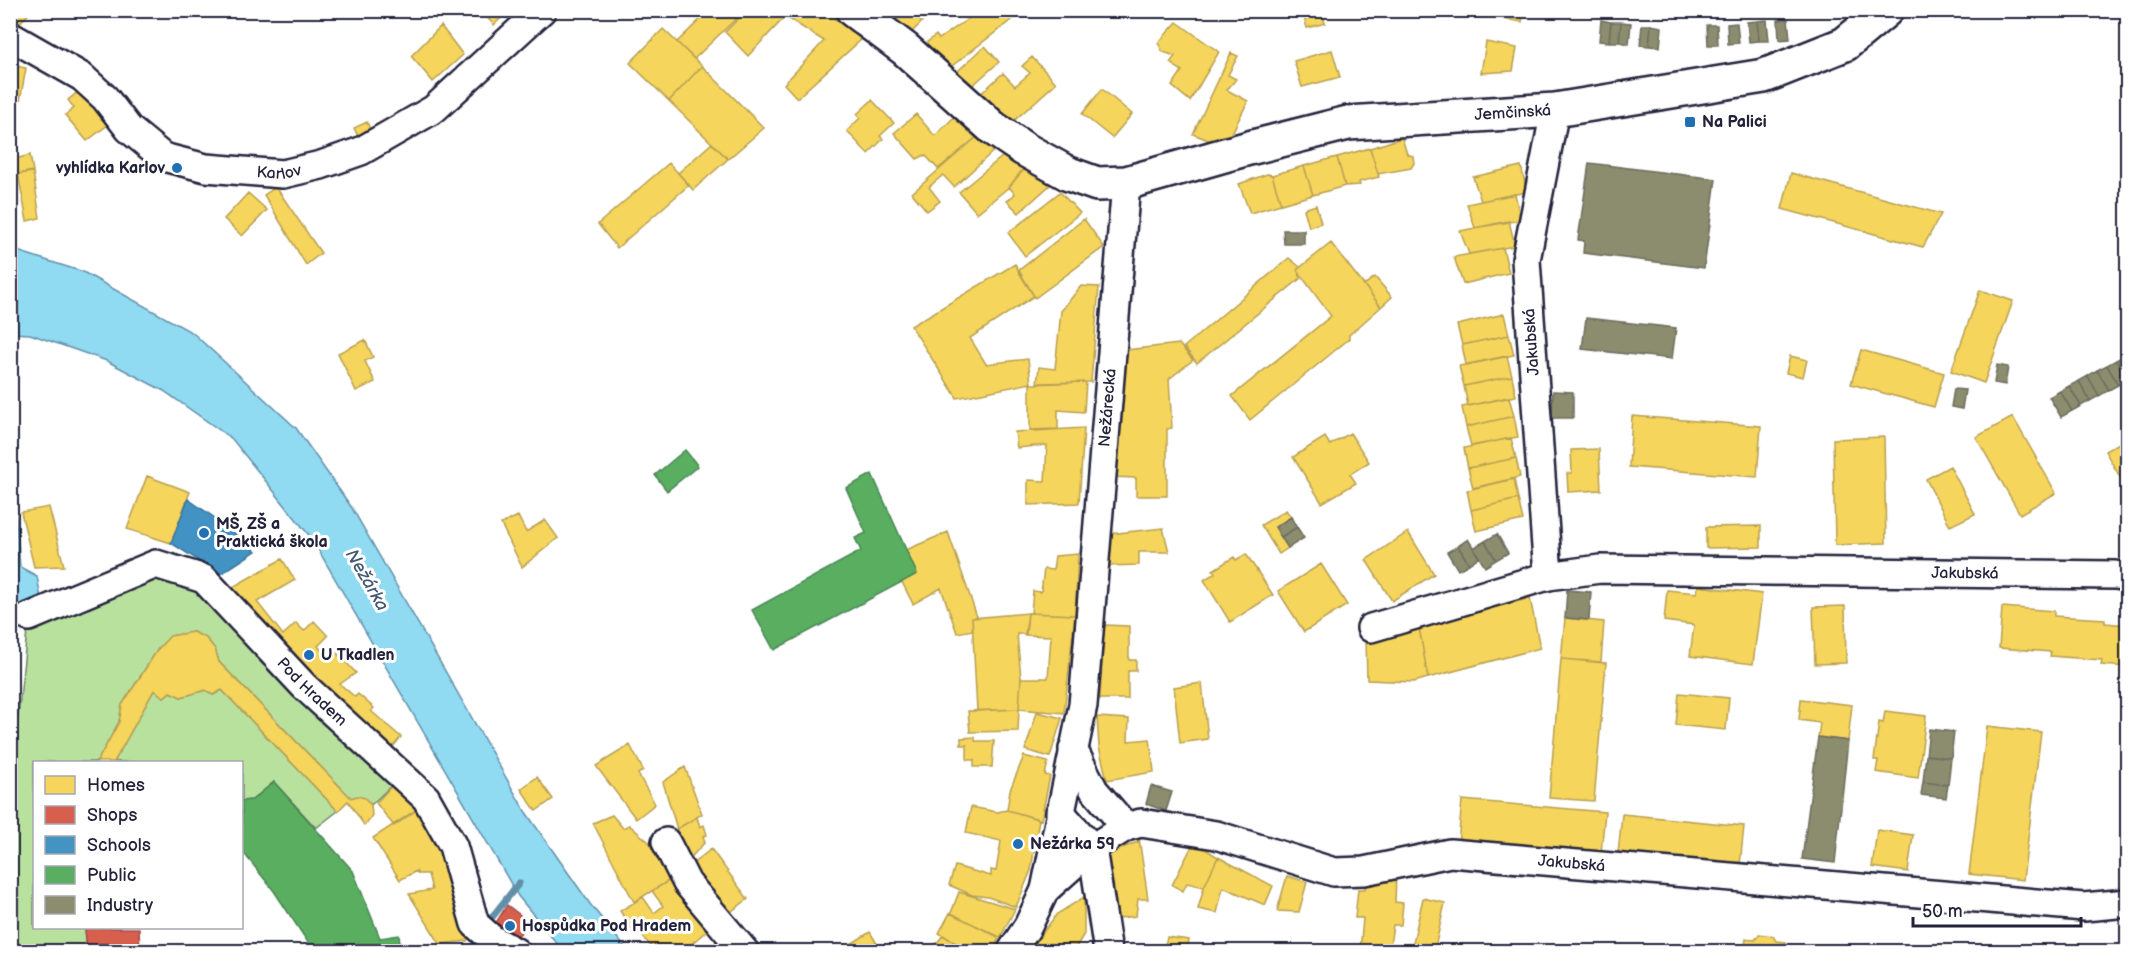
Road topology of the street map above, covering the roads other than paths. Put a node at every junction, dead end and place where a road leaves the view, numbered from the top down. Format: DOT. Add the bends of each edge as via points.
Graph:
graph roads {
  1 [pos="542,10"];
  2 [pos="853,10"];
  3 [pos="1886,10"];
  4 [pos="10,36"];
  5 [pos="1555,110"];
  6 [pos="1126,183"];
  7 [pos="1548,576"];
  8 [pos="2127,577"];
  9 [pos="29,617"];
  10 [pos="1371,628"];
  11 [pos="1073,748"];
  12 [pos="1060,812"];
  13 [pos="1126,826"];
  14 [pos="666,842"];
  15 [pos="1092,848"];
  16 [pos="1045,890"];
  17 [pos="2127,903"];
  18 [pos="516,951"];
  19 [pos="745,951"];
  20 [pos="1011,951"];
  21 [pos="1108,951"];
  1 -- 4 [label="street, Karlov" via="424,115 361,151 283,174 206,168 163,157 129,129 82,76"];
  2 -- 6 [label="street" via="905,49 993,128 1024,149 1069,174 1098,184"];
  3 -- 5 [label="street, Jemčinská" via="1845,44 1764,76"];
  5 -- 6 [label="street, Jemčinská" via="1348,123"];
  5 -- 7 [label="street, Jakubská" via="1526,260"];
  6 -- 11 [label="street, Nežárecká" via="1083,705"];
  7 -- 8 [label="street, Jakubská" via="1600,569"];
  7 -- 10 [label="street, Jakubská"];
  9 -- 18 [label="street, Pod Hradem" via="156,564 204,579 304,686 426,798 453,846 483,932"];
  11 -- 12 [label="street, Nežárecká"];
  11 -- 13 [label="street" via="1094,790"];
  12 -- 15 [label="street"];
  12 -- 16 [label="street, Nežárecká"];
  13 -- 15 [label="street"];
  13 -- 17 [label="street, Jakubská" via="1141,823 1216,835 1334,872 1364,871 1450,853 2084,907"];
  14 -- 19 [label="street" via="687,883"];
  15 -- 16 [label="street"];
  15 -- 21 [label="street"];
  16 -- 20 [label="street, Nežárecká"];
}
